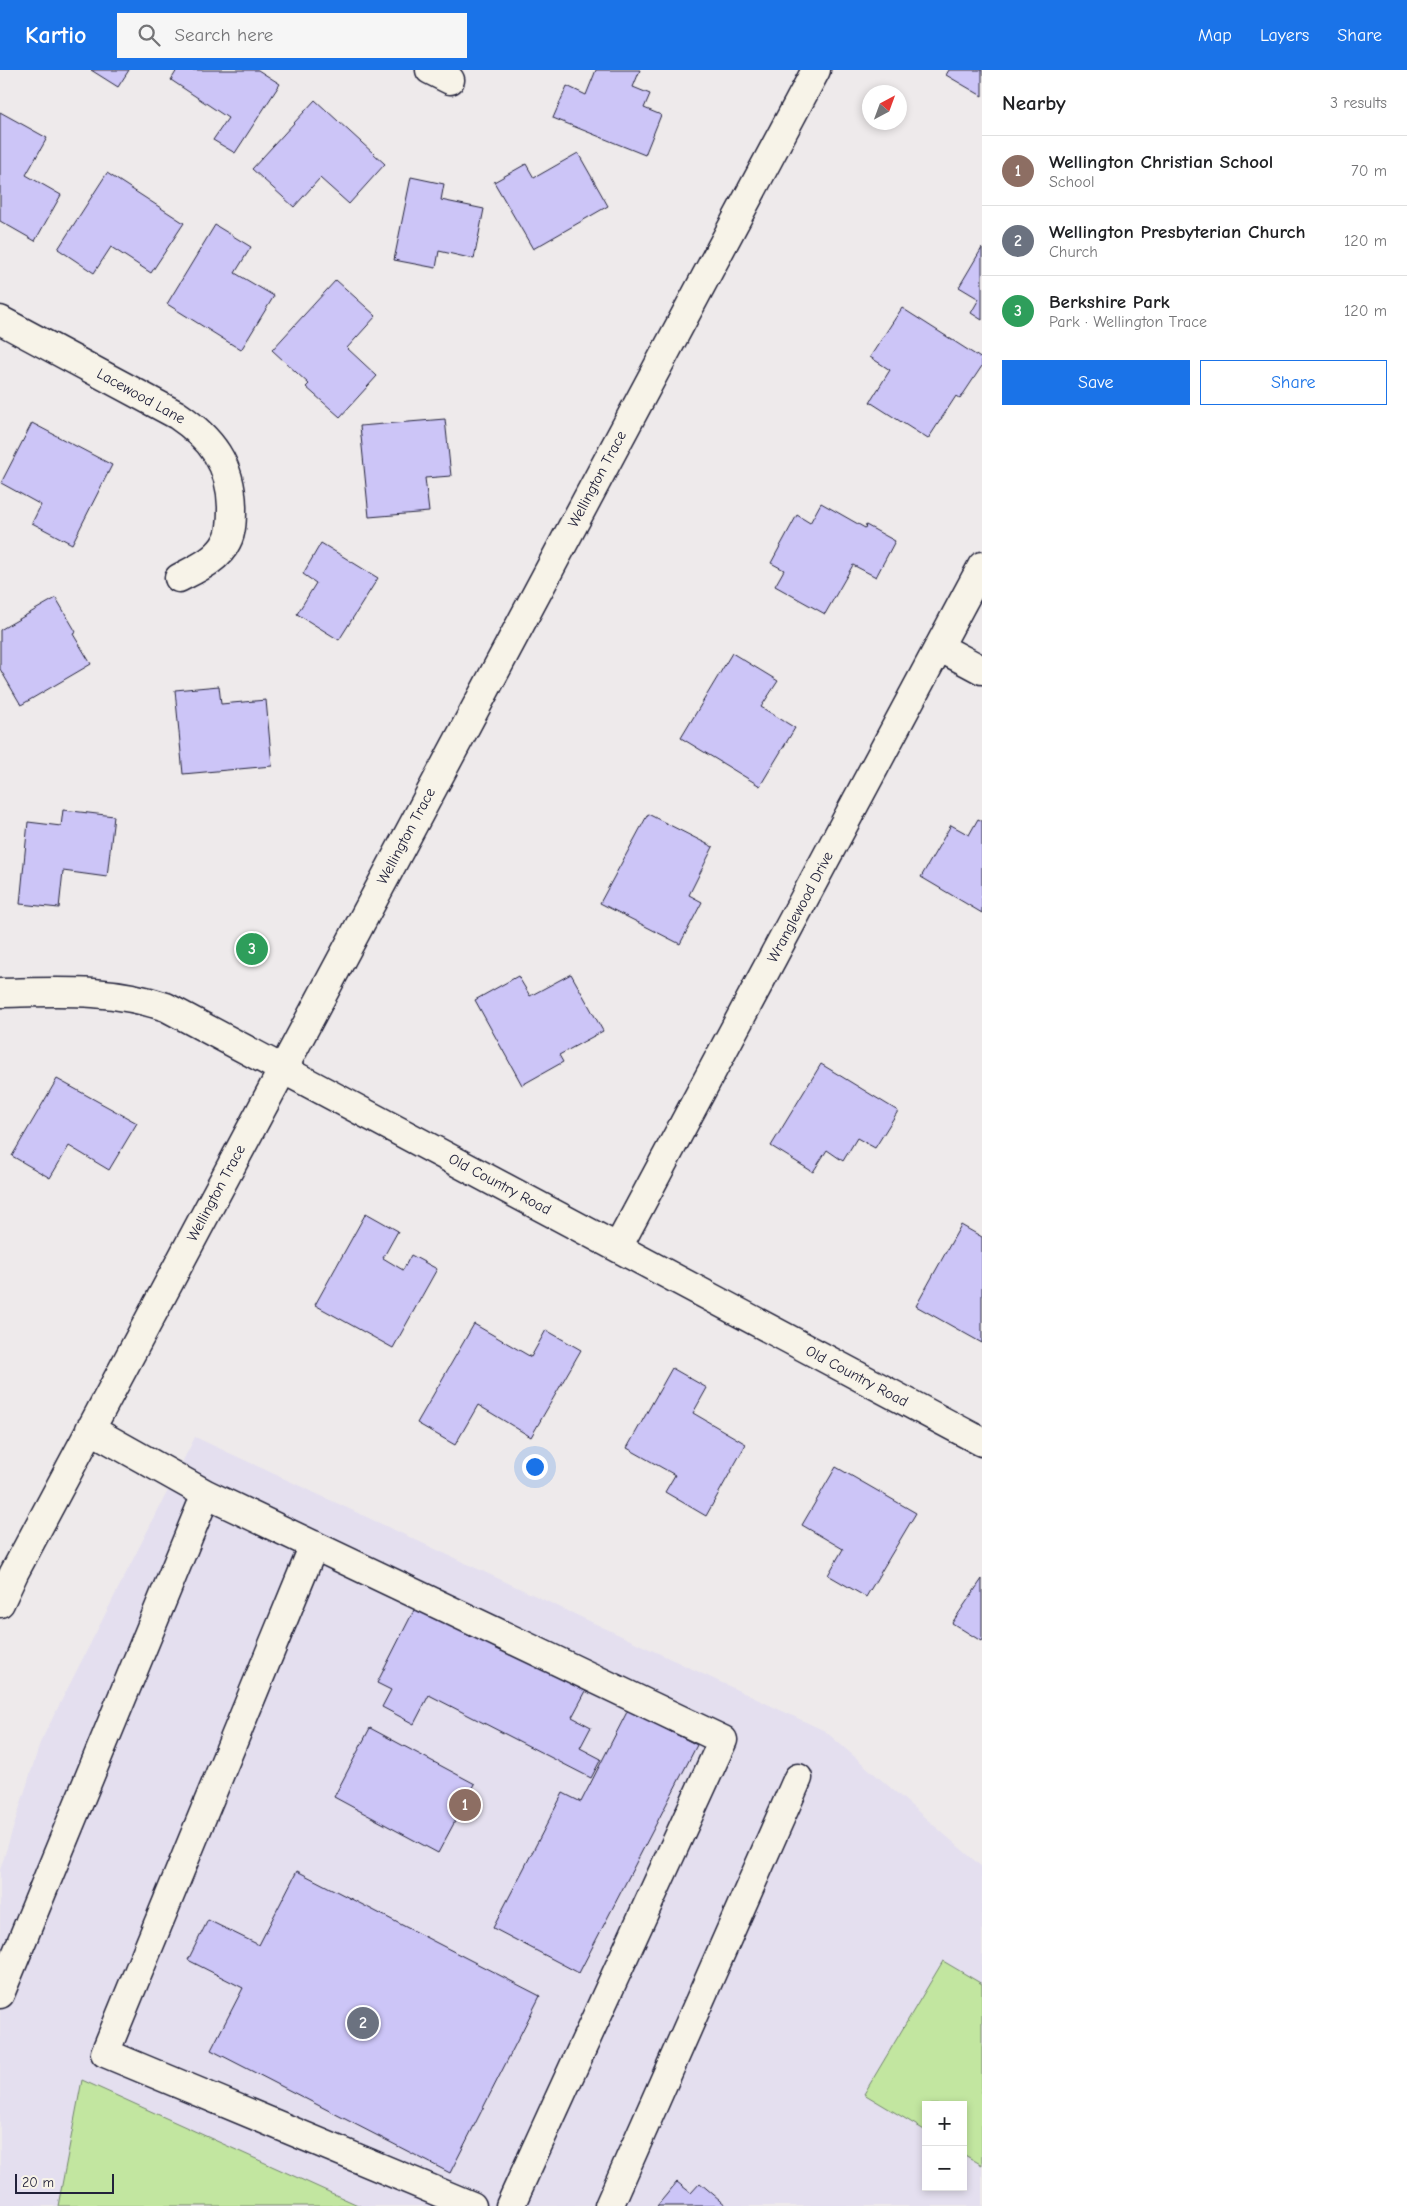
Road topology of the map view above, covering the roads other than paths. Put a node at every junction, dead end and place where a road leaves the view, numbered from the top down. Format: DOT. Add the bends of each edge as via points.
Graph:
graph roads {
  1 [pos="816,70"];
  2 [pos="0,320"];
  3 [pos="982,566"];
  4 [pos="179,578"];
  5 [pos="939,647"];
  6 [pos="982,670"];
  7 [pos="0,993"];
  8 [pos="282,1068"];
  9 [pos="618,1247"];
  10 [pos="90,1429"];
  11 [pos="982,1442"];
  12 [pos="206,1494"];
  13 [pos="314,1545"];
  14 [pos="0,1603"];
  15 [pos="798,1778"];
  16 [pos="0,1994"];
  17 [pos="472,2206"];
  18 [pos="510,2206"];
  19 [pos="609,2206"];
  1 -- 8 [label="street, Wellington Trace"];
  2 -- 4 [label="street, Lacewood Lane" via="177,414 196,427 213,446 225,468 232,492 232,517 227,541 209,563"];
  3 -- 5 [label="street, Wranglewood Drive"];
  5 -- 6 [label="street"];
  5 -- 9 [label="street, Wranglewood Drive"];
  7 -- 8 [label="street, Old Country Road" via="89,991 141,999 166,1007"];
  8 -- 9 [label="street, Old Country Road"];
  8 -- 10 [label="street, Wellington Trace"];
  9 -- 11 [label="street, Old Country Road"];
  10 -- 12 [label="street"];
  10 -- 14 [label="street, Wellington Trace"];
  12 -- 13 [label="street"];
  12 -- 16 [label="street"];
  13 -- 17 [label="street" via="105,2053"];
  13 -- 18 [label="street" via="723,1740"];
  15 -- 19 [label="street"];
}
